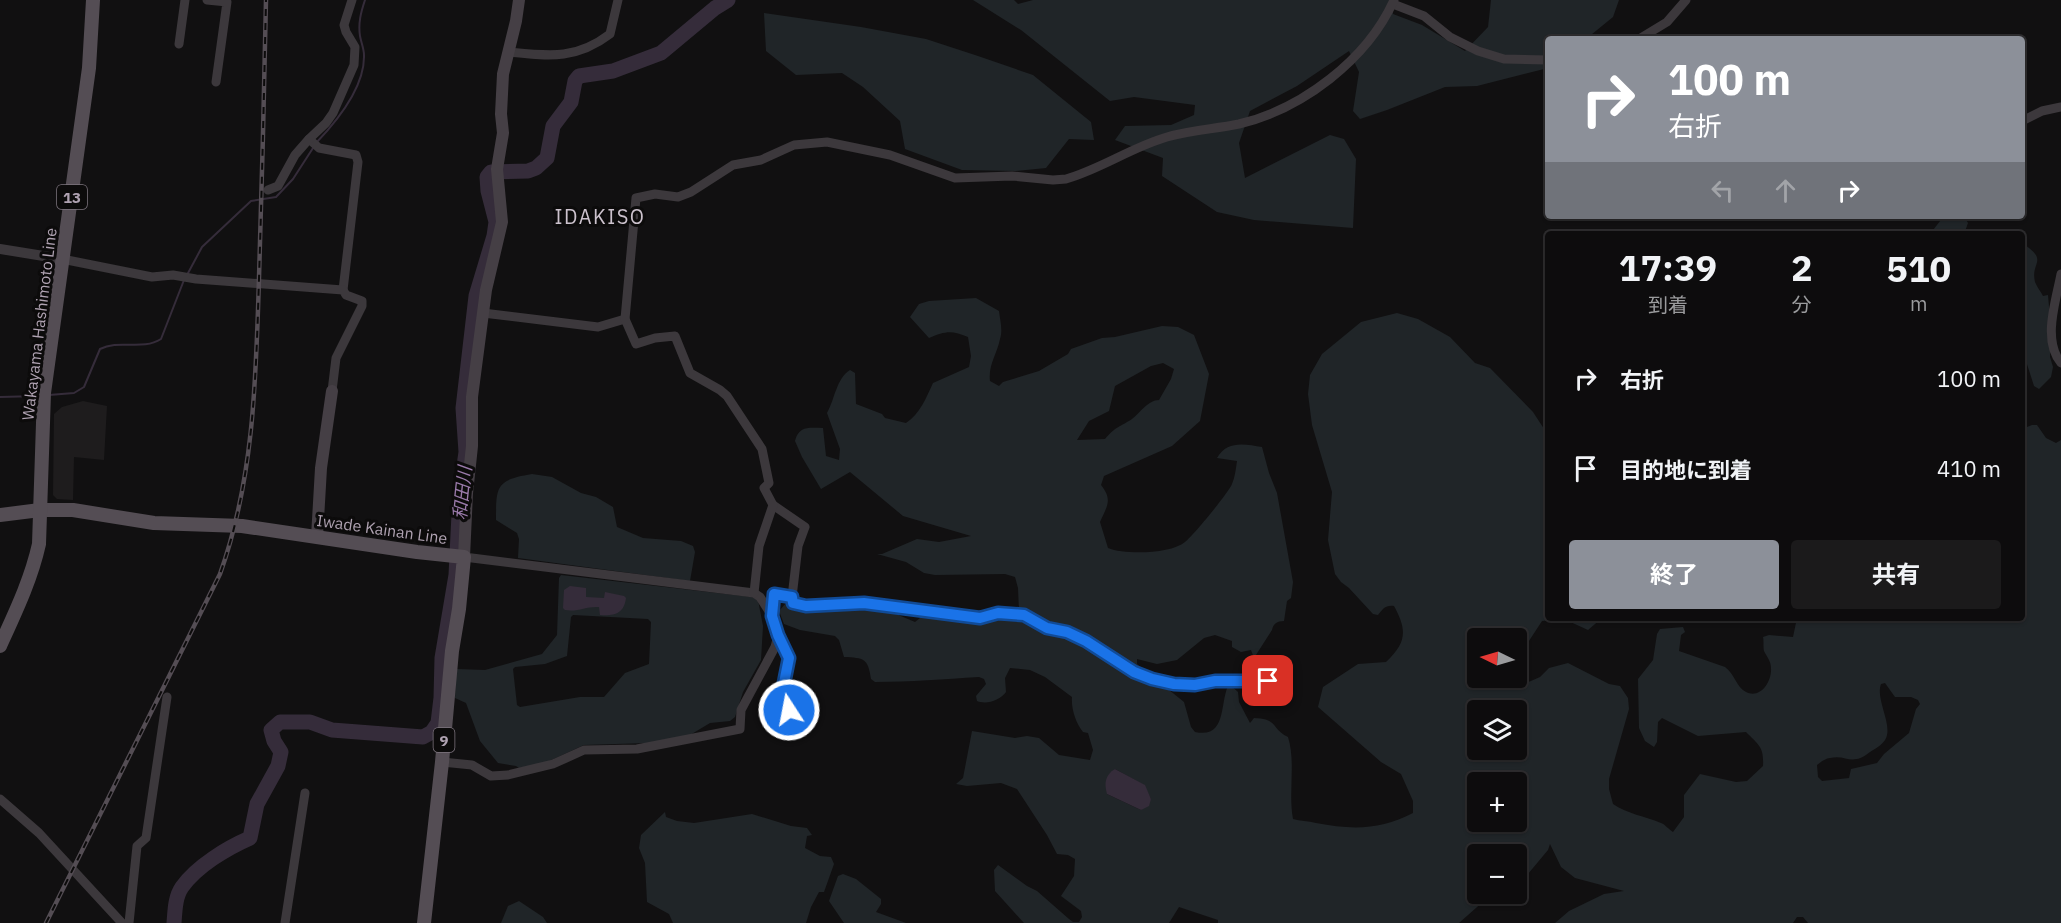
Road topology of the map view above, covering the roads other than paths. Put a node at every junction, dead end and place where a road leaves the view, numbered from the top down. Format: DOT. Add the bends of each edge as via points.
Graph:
graph roads {
  1 [pos="93,0"];
  2 [pos="184,0"];
  3 [pos="207,0"];
  4 [pos="352,0"];
  5 [pos="519,0"];
  6 [pos="618,0"];
  7 [pos="1686,0"];
  8 [pos="1393,2"];
  9 [pos="1644,36"];
  10 [pos="179,44"];
  11 [pos="509,52"];
  12 [pos="1545,60"];
  13 [pos="216,82"];
  14 [pos="2061,107"];
  15 [pos="2025,120"];
  16 [pos="309,139"];
  17 [pos="268,190"];
  18 [pos="0,249"];
  19 [pos="62,259"];
  20 [pos="2061,274"];
  21 [pos="343,290"];
  22 [pos="483,314"];
  23 [pos="624,319"];
  24 [pos="2061,363"];
  25 [pos="332,392"];
  26 [pos="772,505"];
  27 [pos="40,510"];
  28 [pos="0,515"];
  29 [pos="317,537"];
  30 [pos="459,556"];
  31 [pos="754,593"];
  32 [pos="792,597"];
  33 [pos="772,616"];
  34 [pos="778,635"];
  35 [pos="0,646"];
  36 [pos="1268,681"];
  37 [pos="167,697"];
  38 [pos="789,710"];
  39 [pos="442,762"];
  40 [pos="305,793"];
  41 [pos="0,799"];
  42 [pos="122,923"];
  43 [pos="129,923"];
  44 [pos="285,923"];
  45 [pos="424,923"];
  1 -- 19 [label="main road, Wakayama Hashimoto Line / 13" via="89,68"];
  2 -- 10 [label="street"];
  3 -- 13 [label="street" via="227,2"];
  4 -- 16 [label="street" via="344,25 355,47 354,65 333,113"];
  5 -- 11 [label="main road"];
  6 -- 11 [label="street" via="610,34 588,50 540,55"];
  7 -- 9 [label="street" via="1667,22"];
  8 -- 12 [label="street" via="1424,16 1450,37 1478,51 1504,59"];
  8 -- 23 [label="street" via="1379,29 1340,70 1288,107 1238,124 1169,136 1066,179 955,178 890,155 827,142 794,145 761,160 733,165 678,197 655,194 636,198"];
  11 -- 22 [label="main road" via="503,74 503,133 497,171 502,222"];
  14 -- 15 [label="street"];
  16 -- 17 [label="street" via="278,186"];
  16 -- 21 [label="street" via="319,148 356,155 358,162"];
  18 -- 19 [label="street"];
  19 -- 21 [label="street" via="152,277 172,275"];
  19 -- 27 [label="main road, Wakayama Hashimoto Line / 13" via="43,399"];
  20 -- 24 [label="street" via="2051,343"];
  21 -- 25 [label="street" via="346,295 359,298 362,306 336,358"];
  22 -- 23 [label="street" via="598,327"];
  22 -- 30 [label="main road"];
  23 -- 26 [label="street" via="636,344 675,336 690,373 727,396 762,449 769,483 764,488"];
  25 -- 29 [label="main road" via="321,468"];
  26 -- 31 [label="street" via="759,546"];
  26 -- 32 [label="street" via="805,526 798,546"];
  27 -- 28 [label="main road, Iwade Kainan Line"];
  27 -- 29 [label="main road, Iwade Kainan Line" via="73,510 154,523 242,526"];
  27 -- 35 [label="main road, Wakayama Hashimoto Line / 13" via="35,562"];
  29 -- 30 [label="main road, Iwade Kainan Line"];
  30 -- 31 [label="street"];
  30 -- 39 [label="main road, Iwade Kainan Line / 9" via="459,609"];
  31 -- 33 [label="street"];
  32 -- 33 [label="street" via="774,594"];
  32 -- 36 [label="street" via="793,603 806,606 864,603 980,618 998,613 1024,615 1047,628 1086,641 1152,679 1195,685"];
  33 -- 34 [label="street"];
  34 -- 38 [label="street" via="789,658 783,688"];
  34 -- 39 [label="street" via="741,710 740,729 649,747 589,749 553,764 508,775 491,776 472,765"];
  37 -- 43 [label="street" via="146,838 137,846"];
  39 -- 45 [label="main road, Iwade Kainan Line / 9"];
  40 -- 44 [label="street"];
  41 -- 42 [label="street" via="39,833"];
}
